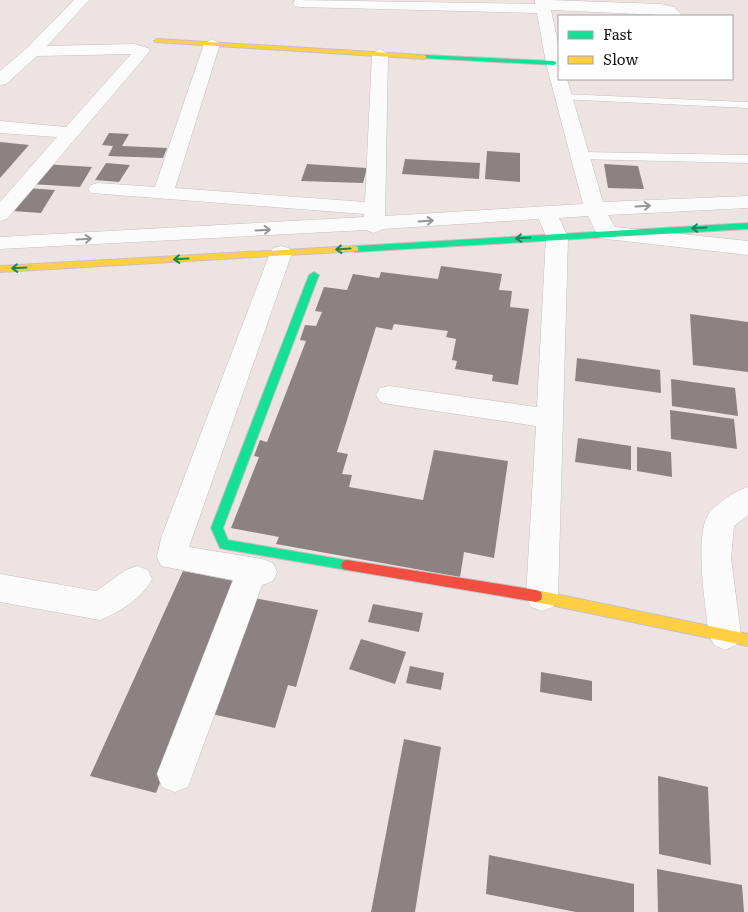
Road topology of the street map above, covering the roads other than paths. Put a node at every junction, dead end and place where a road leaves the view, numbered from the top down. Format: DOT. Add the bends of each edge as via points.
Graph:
graph roads {
  1 [pos="82,0"];
  2 [pos="300,3"];
  3 [pos="547,5"];
  4 [pos="674,15"];
  5 [pos="558,22"];
  6 [pos="157,41"];
  7 [pos="212,44"];
  8 [pos="380,54"];
  9 [pos="28,55"];
  10 [pos="555,55"];
  11 [pos="0,58"];
  12 [pos="558,69"];
  13 [pos="0,80"];
  14 [pos="560,80"];
  15 [pos="564,97"];
  16 [pos="745,105"];
  17 [pos="0,127"];
  18 [pos="70,133"];
  19 [pos="581,156"];
  20 [pos="748,159"];
  21 [pos="98,189"];
  22 [pos="163,194"];
  23 [pos="748,202"];
  24 [pos="595,208"];
  25 [pos="546,212"];
  26 [pos="0,215"];
  27 [pos="374,217"];
  28 [pos="748,226"];
  29 [pos="236,232"];
  30 [pos="606,233"];
  31 [pos="557,236"];
  32 [pos="0,243"];
  33 [pos="373,246"];
  34 [pos="748,248"];
  35 [pos="281,253"];
  36 [pos="234,256"];
  37 [pos="0,269"];
  38 [pos="314,275"];
  39 [pos="389,394"];
  40 [pos="549,418"];
  41 [pos="748,498"];
  42 [pos="137,579"];
  43 [pos="0,588"];
  44 [pos="542,598"];
  45 [pos="736,637"];
  46 [pos="175,774"];
  1 -- 9 [label="street"];
  2 -- 3 [label="street"];
  3 -- 4 [label="street" via="661,9"];
  3 -- 5 [label="street"];
  3 -- 10 [label="street"];
  6 -- 7 [label="street"];
  7 -- 8 [label="street"];
  7 -- 22 [label="street"];
  8 -- 10 [label="street"];
  8 -- 27 [label="street"];
  9 -- 11 [label="street"];
  9 -- 13 [label="street"];
  9 -- 18 [label="street" via="142,51"];
  10 -- 12 [label="street"];
  14 -- 15 [label="street"];
  15 -- 16 [label="lane"];
  15 -- 19 [label="street"];
  17 -- 18 [label="street"];
  18 -- 26 [label="street"];
  19 -- 20 [label="lane"];
  19 -- 24 [label="street"];
  21 -- 22 [label="street"];
  22 -- 27 [label="street"];
  24 -- 23 [label="street, one-way"];
  24 -- 25 [label="street"];
  24 -- 30 [label="street"];
  27 -- 25 [label="street, one-way"];
  25 -- 31 [label="street"];
  29 -- 27 [label="street, one-way"];
  27 -- 33 [label="street"];
  28 -- 30 [label="street, one-way"];
  32 -- 29 [label="street, one-way"];
  29 -- 36 [label="street"];
  30 -- 31 [label="street"];
  30 -- 34 [label="street"];
  31 -- 33 [label="street, one-way"];
  31 -- 40 [label="street"];
  33 -- 35 [label="street, one-way"];
  35 -- 36 [label="street"];
  35 -- 46 [label="street" via="176,538 172,557 257,572"];
  36 -- 37 [label="street, one-way"];
  38 -- 44 [label="street" via="217,528 224,544"];
  39 -- 40 [label="street"];
  40 -- 44 [label="street"];
  41 -- 45 [label="street" via="720,521 716,558"];
  42 -- 43 [label="street" via="100,606"];
  44 -- 45 [label="street"];
}
